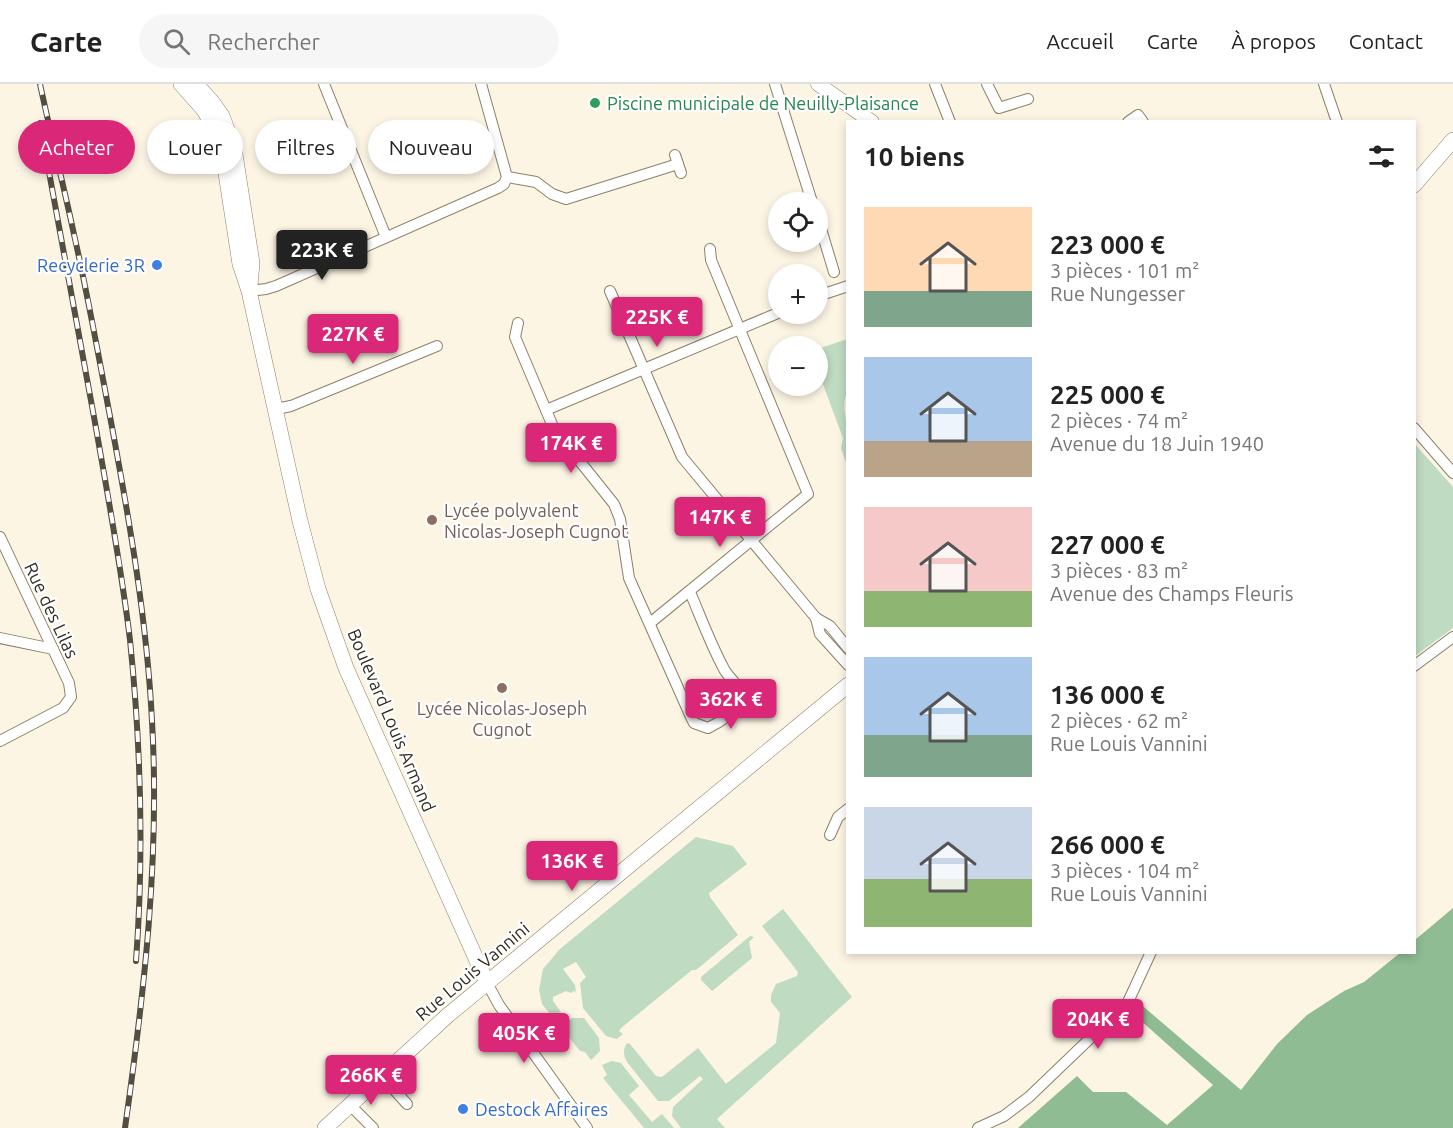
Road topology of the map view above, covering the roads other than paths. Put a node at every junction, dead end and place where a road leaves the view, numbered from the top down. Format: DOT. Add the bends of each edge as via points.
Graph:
graph roads {
  1 [pos="182,84"];
  2 [pos="196,84"];
  3 [pos="324,84"];
  4 [pos="481,84"];
  5 [pos="775,84"];
  6 [pos="818,84"];
  7 [pos="935,84"];
  8 [pos="987,84"];
  9 [pos="1324,84"];
  10 [pos="1028,99"];
  11 [pos="869,120"];
  12 [pos="949,120"];
  13 [pos="1335,120"];
  14 [pos="1453,140"];
  15 [pos="678,164"];
  16 [pos="507,177"];
  17 [pos="1416,183"];
  18 [pos="809,192"];
  19 [pos="386,237"];
  20 [pos="710,249"];
  21 [pos="828,252"];
  22 [pos="834,272"];
  23 [pos="846,287"];
  24 [pos="249,291"];
  25 [pos="610,291"];
  26 [pos="828,293"];
  27 [pos="768,317"];
  28 [pos="518,323"];
  29 [pos="740,329"];
  30 [pos="436,346"];
  31 [pos="645,369"];
  32 [pos="276,409"];
  33 [pos="546,410"];
  34 [pos="1416,430"];
  35 [pos="1453,473"];
  36 [pos="0,537"];
  37 [pos="751,540"];
  38 [pos="690,592"];
  39 [pos="816,618"];
  40 [pos="650,623"];
  41 [pos="1453,637"];
  42 [pos="0,638"];
  43 [pos="846,646"];
  44 [pos="52,649"];
  45 [pos="846,663"];
  46 [pos="1416,665"];
  47 [pos="846,687"];
  48 [pos="0,741"];
  49 [pos="846,810"];
  50 [pos="830,835"];
  51 [pos="1150,954"];
  52 [pos="487,983"];
  53 [pos="381,1075"];
  54 [pos="349,1104"];
  55 [pos="407,1104"];
  56 [pos="325,1128"];
  57 [pos="373,1128"];
  58 [pos="587,1128"];
  59 [pos="978,1128"];
  1 -- 24 [label="main road, Boulevard Louis Armand" via="204,110 221,141 240,264"];
  2 -- 24 [label="main road, Boulevard Louis Armand" via="222,116 234,148 252,263"];
  3 -- 19 [label="street"];
  4 -- 16 [label="street"];
  5 -- 18 [label="street"];
  6 -- 11 [label="street"];
  7 -- 12 [label="street"];
  8 -- 10 [label="street" via="999,108"];
  9 -- 13 [label="street"];
  14 -- 17 [label="main road"];
  15 -- 16 [label="street" via="566,199 536,182"];
  16 -- 19 [label="street" via="498,188"];
  19 -- 24 [label="street" via="276,286"];
  20 -- 29 [label="street"];
  21 -- 22 [label="street"];
  23 -- 26 [label="street"];
  24 -- 32 [label="main road, Boulevard Louis Armand"];
  25 -- 31 [label="street"];
  27 -- 29 [label="street"];
  28 -- 33 [label="street" via="515,337"];
  29 -- 31 [label="street"];
  29 -- 37 [label="street" via="808,494"];
  30 -- 32 [label="street"];
  31 -- 33 [label="street"];
  31 -- 37 [label="street" via="682,457"];
  32 -- 52 [label="main road, Boulevard Louis Armand" via="310,565 346,668"];
  33 -- 40 [label="street" via="560,439 614,504 629,578"];
  34 -- 35 [label="street"];
  36 -- 44 [label="street, Rue des Lilas"];
  37 -- 38 [label="street"];
  37 -- 39 [label="street"];
  38 -- 40 [label="street"];
  38 -- 40 [label="street" via="725,672 739,688 741,698 738,706 715,724 708,728 700,726 691,717"];
  39 -- 43 [label="street" via="830,626"];
  39 -- 45 [label="street" via="820,634"];
  41 -- 46 [label="street"];
  42 -- 44 [label="street"];
  44 -- 48 [label="street, Rue des Lilas" via="69,683 71,698 63,708"];
  47 -- 52 [label="main road, Rue Louis Vannini"];
  49 -- 50 [label="street" via="837,817"];
  51 -- 59 [label="street" via="1128,1002 1029,1096 1004,1116"];
  52 -- 53 [label="main road, Rue Louis Vannini"];
  52 -- 58 [label="street, Boulevard Louis Armand"];
  53 -- 54 [label="main road, Rue Louis Vannini"];
  53 -- 55 [label="street"];
  54 -- 56 [label="main road, Rue Louis Vannini"];
  54 -- 57 [label="street"];
}
